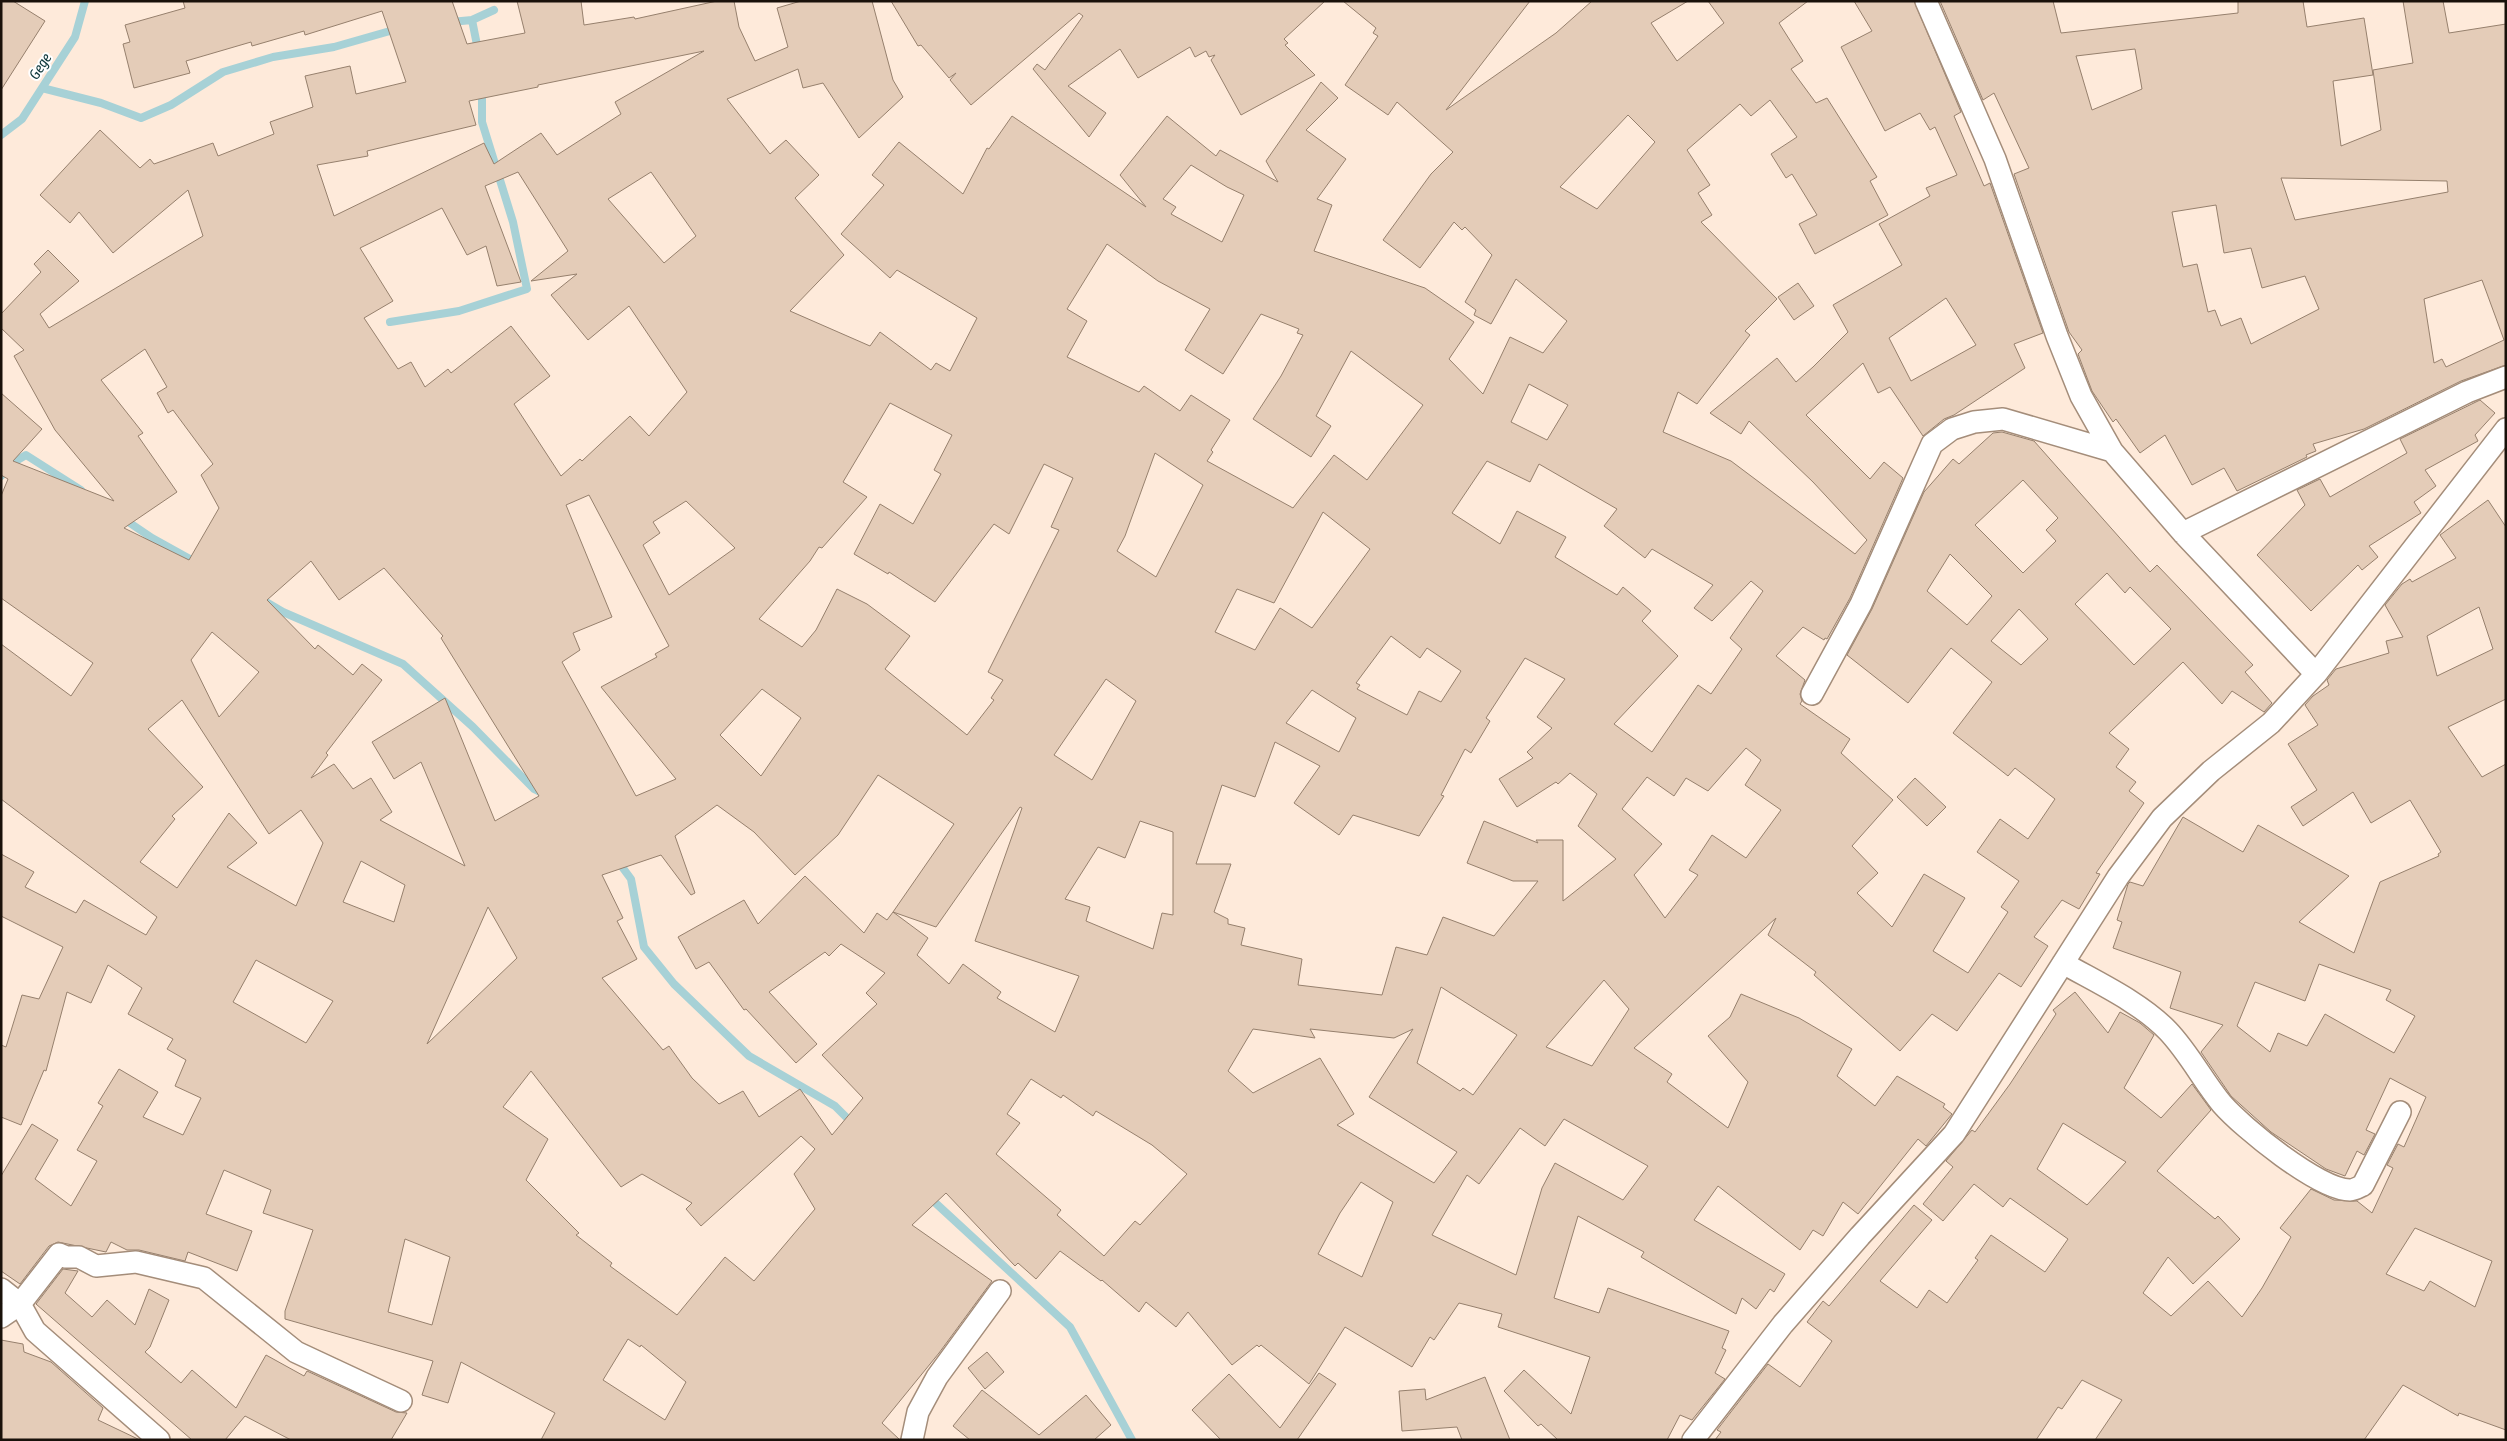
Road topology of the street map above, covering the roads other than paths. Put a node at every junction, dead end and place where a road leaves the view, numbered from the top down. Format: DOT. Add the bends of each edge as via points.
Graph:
graph roads {
  1 [pos="1926,1"];
  2 [pos="2506,377"];
  3 [pos="2506,429"];
  4 [pos="2112,451"];
  5 [pos="2183,533"];
  6 [pos="2316,674"];
  7 [pos="1812,694"];
  8 [pos="2063,963"];
  9 [pos="2400,1112"];
  10 [pos="1,1289"];
  11 [pos="1000,1291"];
  12 [pos="20,1304"];
  13 [pos="1,1317"];
  14 [pos="401,1401"];
  15 [pos="137,1432"];
  16 [pos="159,1440"];
  17 [pos="912,1440"];
  18 [pos="1693,1440"];
  1 -- 4 [label="street" via="1995,159 2080,396"];
  2 -- 5 [label="street" via="2467,392"];
  3 -- 6 [label="street"];
  4 -- 5 [label="street"];
  4 -- 7 [label="street" via="2003,419 1974,422 1952,429 1932,444 1861,604"];
  5 -- 6 [label="street"];
  6 -- 8 [label="street" via="2272,723 2211,771 2162,818 2118,877"];
  8 -- 9 [label="street" via="2149,1014 2168,1032 2223,1104 2245,1126 2305,1172 2338,1188 2352,1191 2363,1185"];
  8 -- 18 [label="street" via="1954,1134 1783,1324"];
  10 -- 12 [label="street"];
  11 -- 17 [label="street" via="937,1377 918,1412"];
  12 -- 13 [label="street"];
  12 -- 14 [label="street" via="59,1254 66,1258 78,1257 96,1266 136,1262 180,1271 204,1278 296,1352"];
  12 -- 15 [label="street" via="35,1331"];
  15 -- 16 [label="street"];
}
